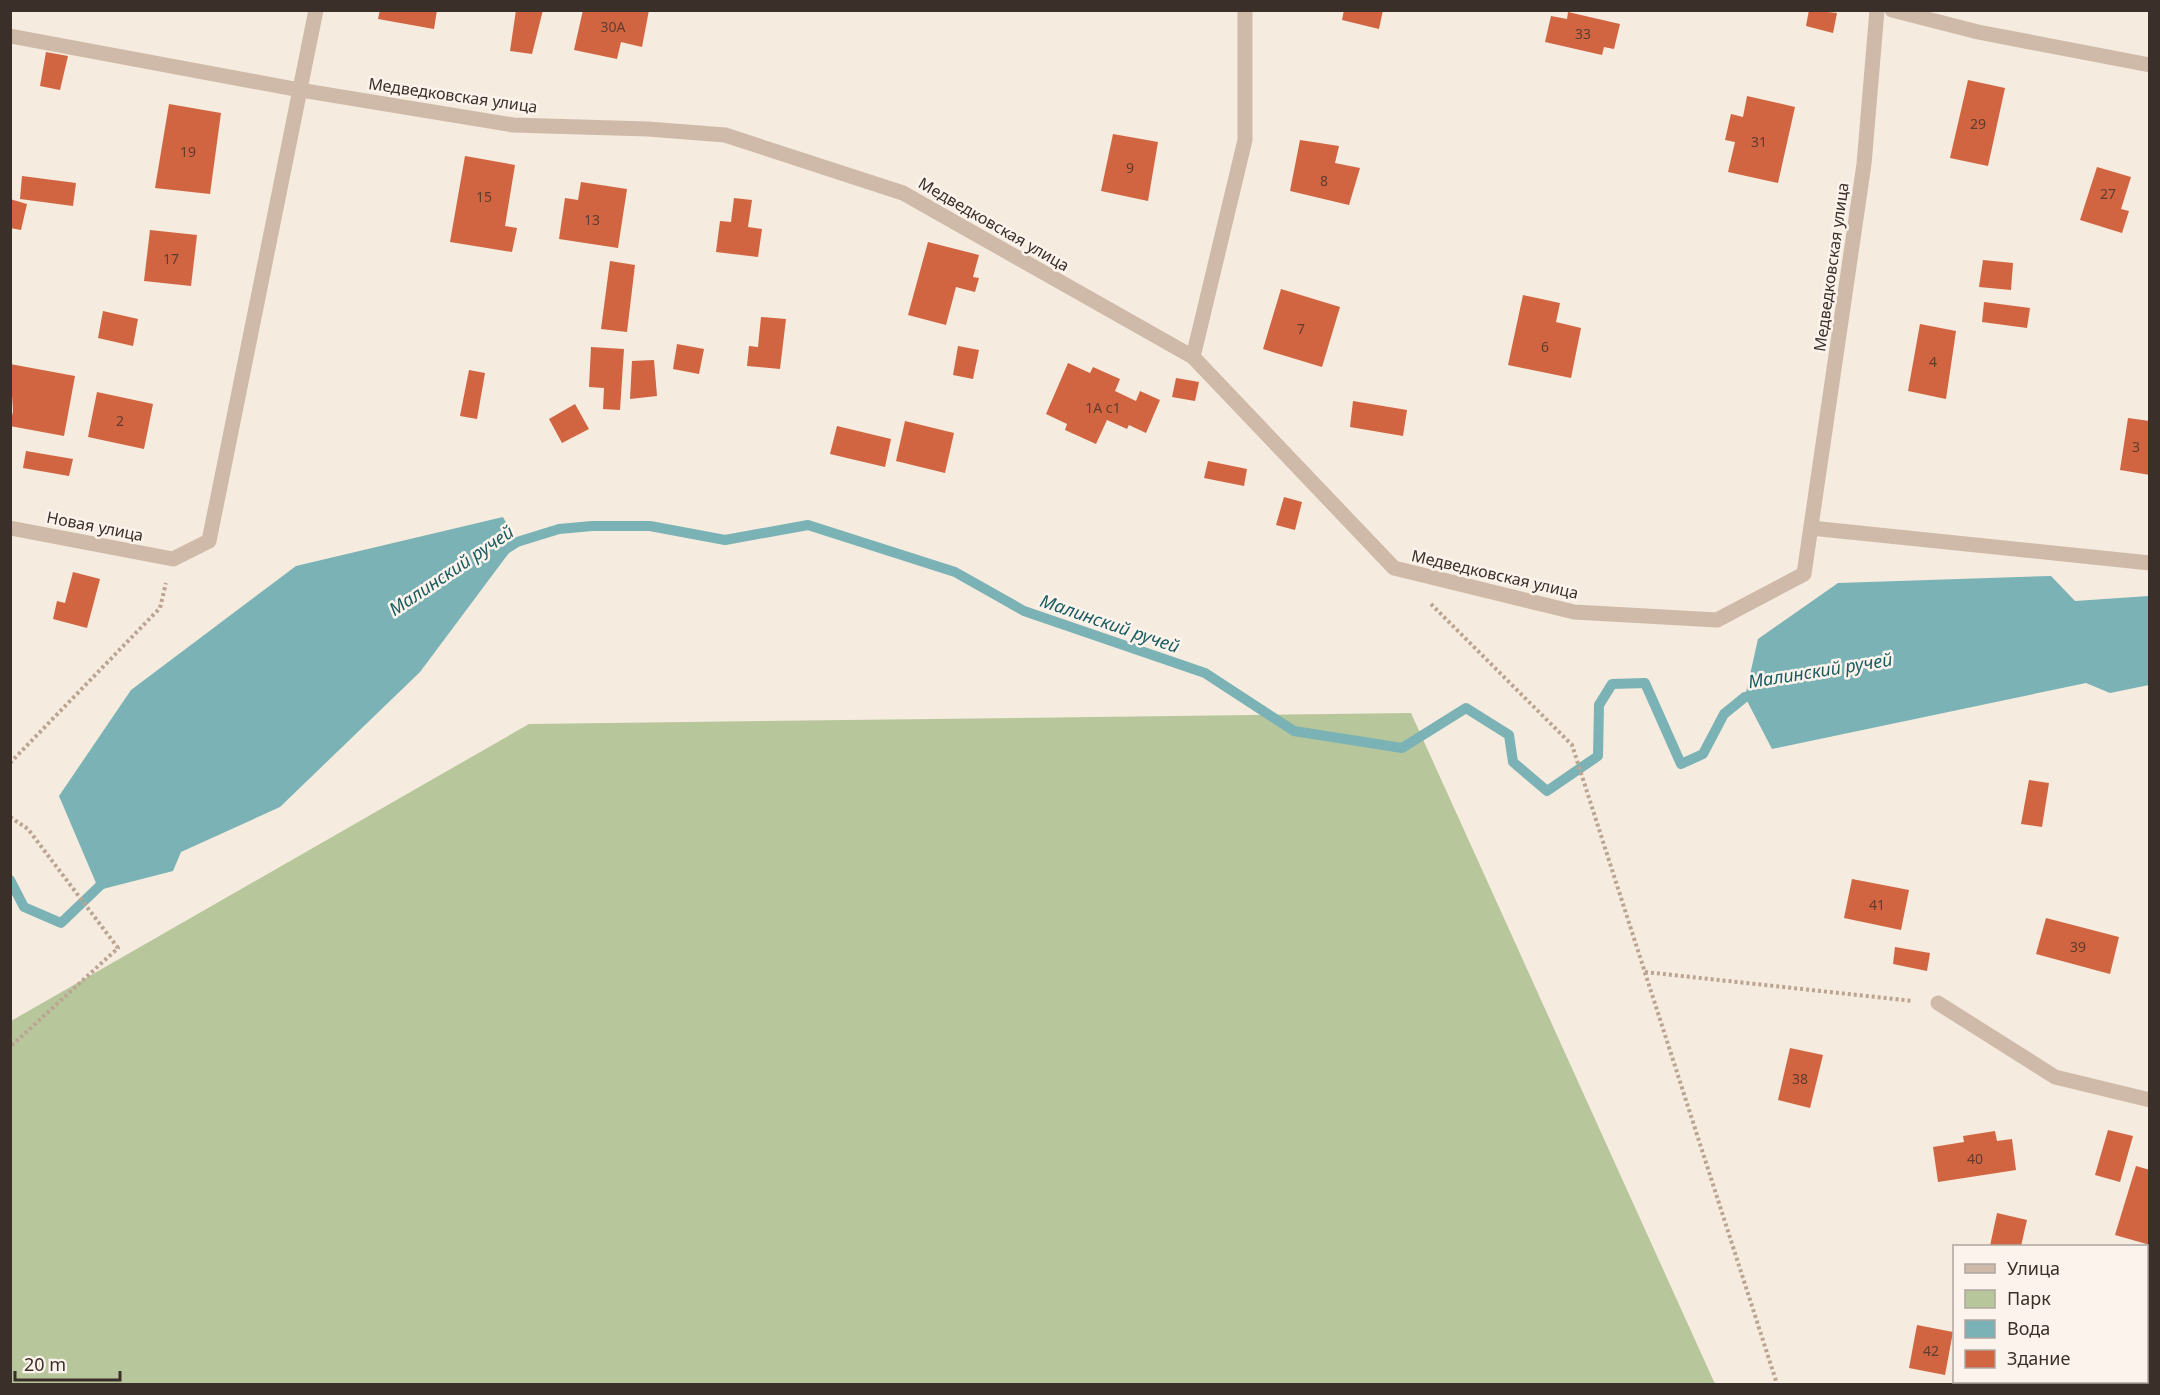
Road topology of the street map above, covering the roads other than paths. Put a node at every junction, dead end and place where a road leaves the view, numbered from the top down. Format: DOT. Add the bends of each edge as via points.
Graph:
graph roads {
  1 [pos="316,10"];
  2 [pos="1245,10"];
  3 [pos="1877,10"];
  4 [pos="1892,10"];
  5 [pos="10,36"];
  6 [pos="2150,65"];
  7 [pos="300,90"];
  8 [pos="1193,357"];
  9 [pos="10,528"];
  10 [pos="1811,528"];
  11 [pos="2150,563"];
  12 [pos="1938,1003"];
  13 [pos="2150,1100"];
  1 -- 7 [label="street"];
  2 -- 8 [label="street" via="1245,140"];
  3 -- 10 [label="street, Медведковская улица" via="1864,164"];
  4 -- 6 [label="street" via="1978,32"];
  5 -- 7 [label="street, Медведковская улица"];
  7 -- 8 [label="street, Медведковская улица" via="513,125 725,135 903,193"];
  7 -- 9 [label="street, Новая улица" via="209,541 173,560"];
  8 -- 10 [label="street, Медведковская улица" via="1394,568 1574,612 1717,620 1804,574"];
  10 -- 11 [label="street"];
  12 -- 13 [label="street" via="2055,1077"];
}
